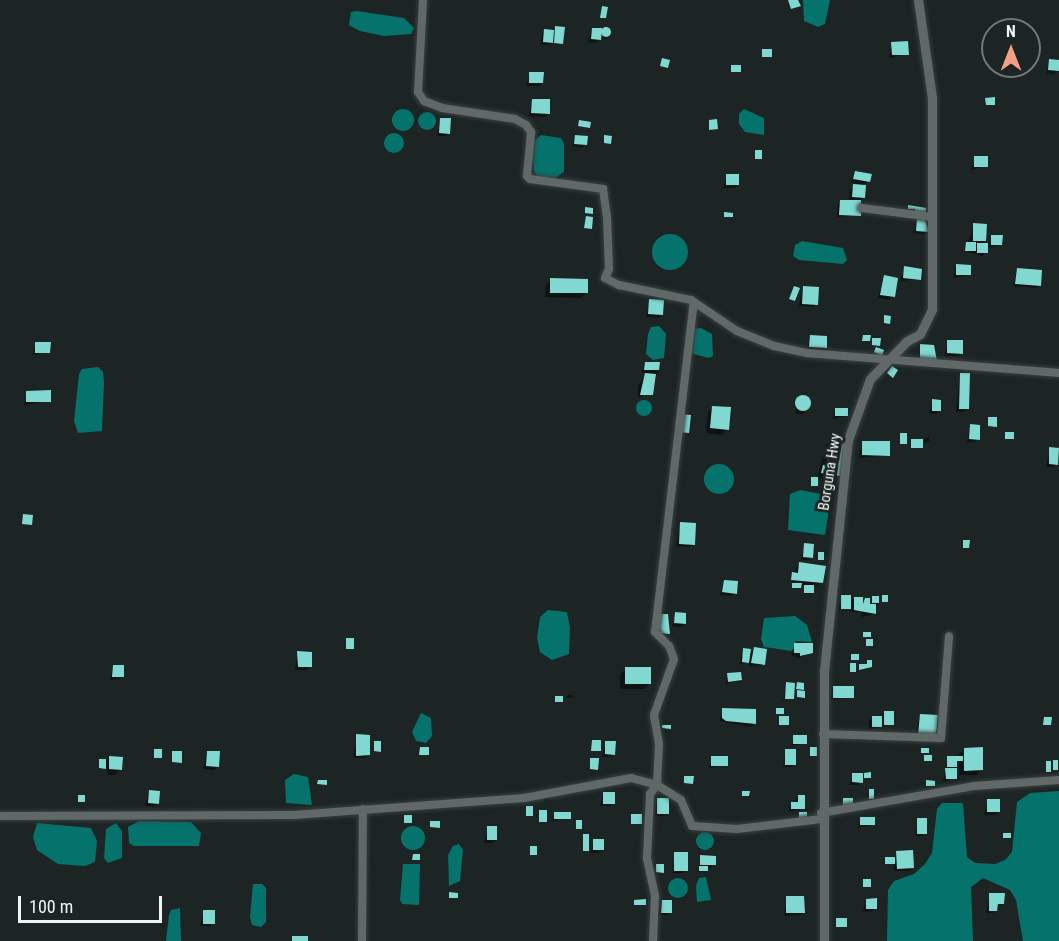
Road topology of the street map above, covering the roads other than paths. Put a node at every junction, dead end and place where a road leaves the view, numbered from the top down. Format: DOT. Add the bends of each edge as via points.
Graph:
graph roads {
  1 [pos="423,0"];
  2 [pos="918,0"];
  3 [pos="862,208"];
  4 [pos="932,217"];
  5 [pos="694,302"];
  6 [pos="890,357"];
  7 [pos="1059,373"];
  8 [pos="949,636"];
  9 [pos="823,734"];
  10 [pos="1059,780"];
  11 [pos="657,785"];
  12 [pos="363,809"];
  13 [pos="0,816"];
  14 [pos="821,816"];
  15 [pos="363,941"];
  16 [pos="653,941"];
  17 [pos="824,941"];
  1 -- 5 [label="street" via="417,67 418,92 424,101 442,108 515,119 526,125 531,132 527,176 530,179 603,189 609,270 605,278 619,285"];
  2 -- 4 [label="street, Borguna Hwy" via="932,98"];
  3 -- 4 [label="street"];
  4 -- 6 [label="street, Borguna Hwy" via="932,309 920,334"];
  5 -- 6 [label="street" via="737,331 774,346 807,353"];
  5 -- 11 [label="street" via="655,632 669,646 674,659 654,716 659,744"];
  6 -- 7 [label="street"];
  6 -- 9 [label="street, Borguna Hwy" via="870,380 849,440 825,659"];
  8 -- 9 [label="street" via="941,738"];
  9 -- 14 [label="street, Borguna Hwy"];
  10 -- 14 [label="street" via="974,786"];
  11 -- 12 [label="street" via="631,778 524,798"];
  11 -- 14 [label="street" via="681,800 692,826 737,829"];
  11 -- 16 [label="street" via="650,794 647,858 655,896"];
  12 -- 13 [label="street" via="198,817"];
  12 -- 15 [label="street"];
  14 -- 17 [label="street, Borguna Hwy"];
}
